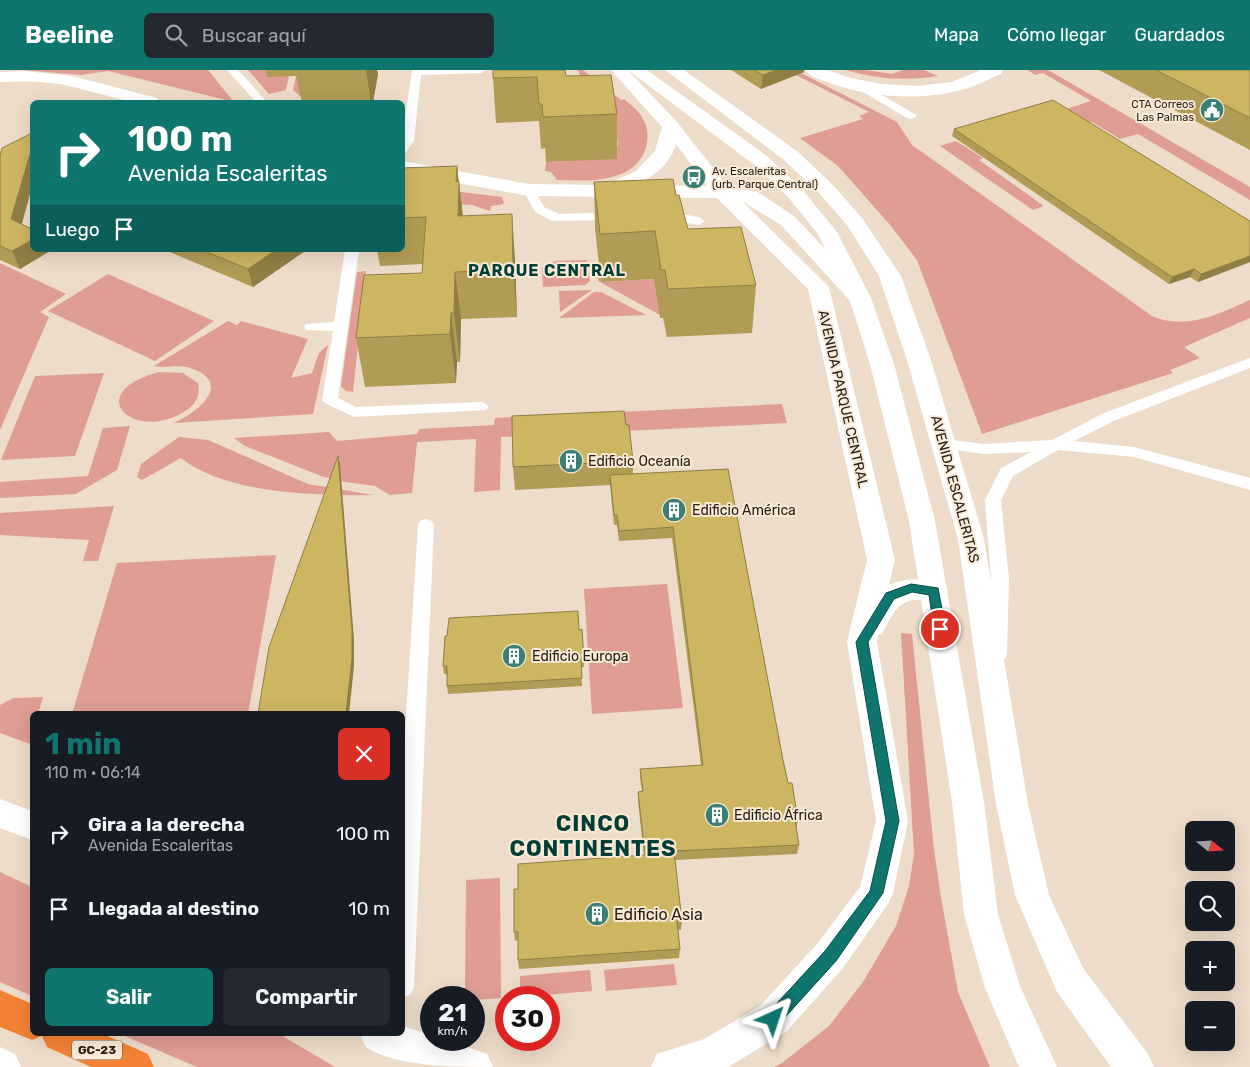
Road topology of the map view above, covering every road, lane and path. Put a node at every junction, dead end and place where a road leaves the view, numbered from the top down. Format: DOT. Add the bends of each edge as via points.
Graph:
graph roads {
  1 [pos="232,70"];
  2 [pos="481,70"];
  3 [pos="620,70"];
  4 [pos="636,70"];
  5 [pos="673,70"];
  6 [pos="813,70"];
  7 [pos="995,70"];
  8 [pos="416,71"];
  9 [pos="0,77"];
  10 [pos="862,87"];
  11 [pos="904,91"];
  12 [pos="143,100"];
  13 [pos="260,100"];
  14 [pos="671,126"];
  15 [pos="405,145"];
  16 [pos="405,168"];
  17 [pos="528,190"];
  18 [pos="604,191"];
  19 [pos="722,192"];
  20 [pos="650,215"];
  21 [pos="632,216"];
  22 [pos="700,221"];
  23 [pos="352,252"];
  24 [pos="860,298"];
  25 [pos="340,326"];
  26 [pos="312,327"];
  27 [pos="1250,363"];
  28 [pos="481,407"];
  29 [pos="945,444"];
  30 [pos="1056,445"];
  31 [pos="1250,484"];
  32 [pos="426,525"];
  33 [pos="934,591"];
  34 [pos="862,642"];
  35 [pos="997,704"];
  36 [pos="0,813"];
  37 [pos="30,825"];
  38 [pos="405,929"];
  39 [pos="0,1008"];
  40 [pos="30,1021"];
  41 [pos="65,1036"];
  42 [pos="388,1037"];
  43 [pos="135,1067"];
  44 [pos="474,1067"];
  45 [pos="670,1067"];
  46 [pos="1038,1067"];
  47 [pos="1136,1067"];
  1 -- 13 [label="lane"];
  2 -- 8 [label="lane"];
  3 -- 14 [label="street, AVENIDA PARQUE CENTRAL"];
  4 -- 24 [label="street" via="760,160 794,192 827,232"];
  5 -- 29 [label="street, AVENIDA ESCALERITAS" via="791,156 855,222 890,276"];
  6 -- 10 [label="street"];
  7 -- 11 [label="street" via="953,87"];
  8 -- 15 [label="lane"];
  9 -- 12 [label="street" via="72,81"];
  10 -- 11 [label="street"];
  10 -- 11 [label="lane" via="911,116 905,107"];
  14 -- 18 [label="street" via="664,153 643,175"];
  14 -- 19 [label="street, AVENIDA PARQUE CENTRAL"];
  16 -- 17 [label="street"];
  17 -- 18 [label="street"];
  17 -- 21 [label="lane" via="539,209 557,218"];
  18 -- 19 [label="street"];
  19 -- 24 [label="street" via="751,196 788,221"];
  19 -- 34 [label="street, AVENIDA PARQUE CENTRAL" via="818,288 881,560"];
  20 -- 22 [label="lane"];
  23 -- 25 [label="lane"];
  24 -- 33 [label="street" via="882,364 922,520"];
  25 -- 26 [label="lane"];
  25 -- 28 [label="lane" via="330,400 354,412"];
  27 -- 30 [label="lane" via="1109,417"];
  29 -- 30 [label="lane" via="984,449"];
  29 -- 35 [label="street, AVENIDA ESCALERITAS" via="971,539"];
  30 -- 31 [label="lane" via="1134,452"];
  30 -- 35 [label="lane" via="1007,472 993,500 1000,578"];
  32 -- 38 [label="lane"];
  33 -- 34 [label="street" via="911,588 890,596"];
  33 -- 46 [label="street" via="968,802 981,914 1002,988"];
  34 -- 45 [label="street, AVENIDA PARQUE CENTRAL" via="892,821 876,893 830,956 773,1019 711,1056"];
  35 -- 47 [label="street, AVENIDA ESCALERITAS" via="1012,804 1032,895 1070,980"];
  36 -- 37 [label="street"];
  39 -- 40 [label="highway"];
  41 -- 43 [label="highway, GC-23"];
  42 -- 44 [label="street"];
}
